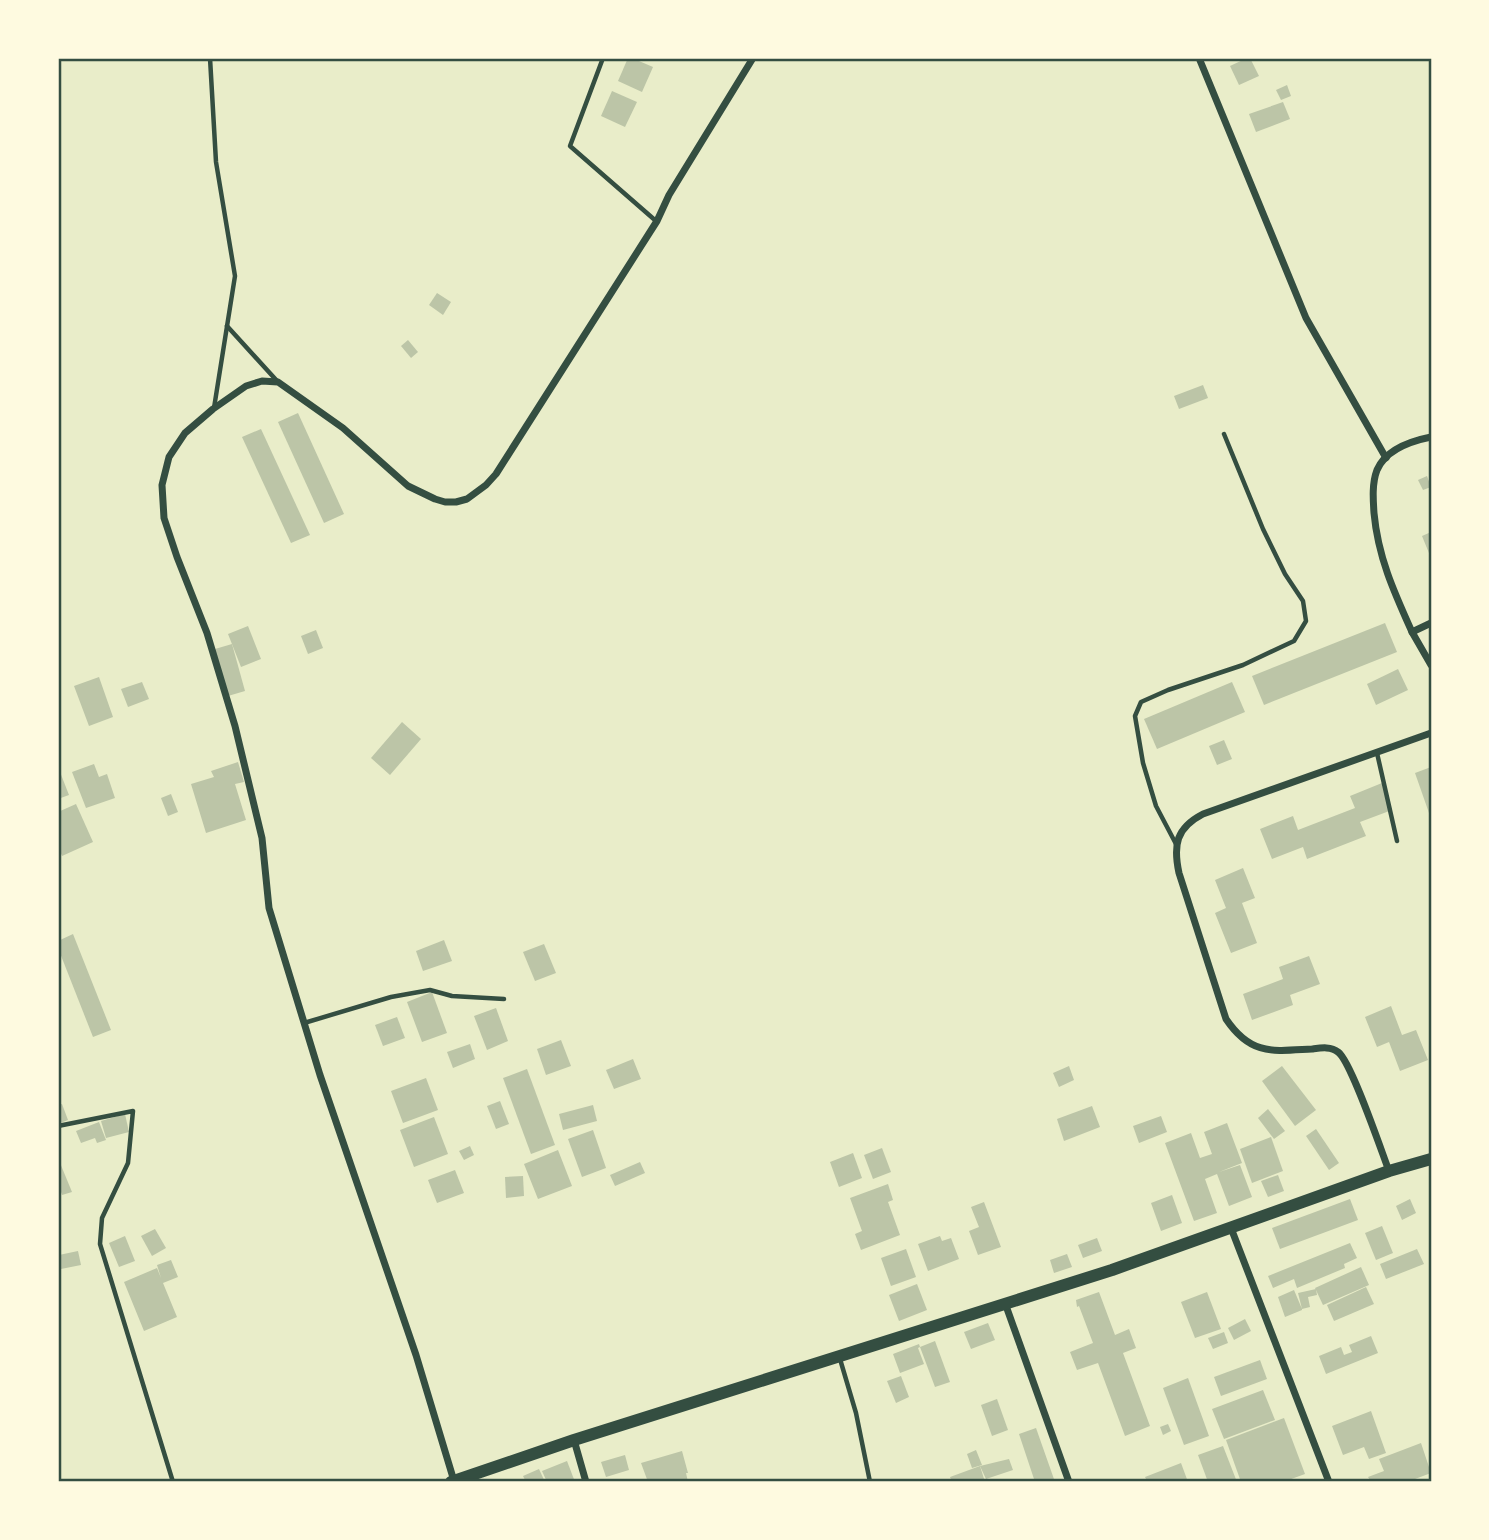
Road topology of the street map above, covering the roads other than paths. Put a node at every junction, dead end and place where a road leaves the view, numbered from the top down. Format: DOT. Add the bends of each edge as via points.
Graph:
graph roads {
  1 [pos="210,58"];
  2 [pos="603,58"];
  3 [pos="752,58"];
  4 [pos="1199,58"];
  5 [pos="657,221"];
  6 [pos="227,326"];
  7 [pos="278,382"];
  8 [pos="214,409"];
  9 [pos="1224,434"];
  10 [pos="1431,437"];
  11 [pos="1386,458"];
  12 [pos="1431,623"];
  13 [pos="1412,632"];
  14 [pos="1431,665"];
  15 [pos="1431,733"];
  16 [pos="1377,753"];
  17 [pos="1397,841"];
  18 [pos="1177,845"];
  19 [pos="504,999"];
  20 [pos="303,1023"];
  21 [pos="58,1126"];
  22 [pos="1431,1159"];
  23 [pos="1389,1171"];
  24 [pos="1231,1228"];
  25 [pos="1005,1303"];
  26 [pos="838,1355"];
  27 [pos="574,1440"];
  28 [pos="173,1482"];
  29 [pos="452,1482"];
  30 [pos="586,1482"];
  31 [pos="870,1482"];
  32 [pos="1069,1482"];
  33 [pos="1329,1482"];
  1 -- 6 [label="lane" via="216,162 235,276"];
  2 -- 5 [label="lane" via="570,146"];
  3 -- 5 [label="street"];
  4 -- 11 [label="street" via="1306,318"];
  5 -- 7 [label="street" via="496,474 467,499 445,502 408,486 343,428"];
  6 -- 7 [label="lane"];
  6 -- 8 [label="lane"];
  7 -- 8 [label="street" via="246,386"];
  8 -- 20 [label="street" via="185,433 169,457 162,485 164,518 207,633 235,726 262,838 269,908"];
  9 -- 18 [label="lane" via="1263,529 1303,601 1306,621 1294,641 1141,702 1135,716 1143,763 1156,806"];
  10 -- 11 [label="street" via="1403,445"];
  11 -- 13 [label="street" via="1374,484 1375,523 1391,587"];
  12 -- 13 [label="street"];
  13 -- 14 [label="street"];
  15 -- 16 [label="street"];
  16 -- 17 [label="lane"];
  16 -- 18 [label="street" via="1203,814 1185,825"];
  18 -- 23 [label="street" via="1183,886 1226,1019 1259,1047 1339,1052"];
  19 -- 20 [label="lane" via="430,990"];
  20 -- 29 [label="street" via="416,1355"];
  21 -- 28 [label="lane" via="133,1111 128,1163 102,1218 100,1244"];
  22 -- 23 [label="main road"];
  23 -- 24 [label="main road"];
  24 -- 25 [label="main road"];
  24 -- 33 [label="street"];
  25 -- 26 [label="main road"];
  25 -- 32 [label="street"];
  26 -- 27 [label="main road"];
  26 -- 31 [label="lane"];
  27 -- 29 [label="main road"];
  27 -- 30 [label="street"];
}
